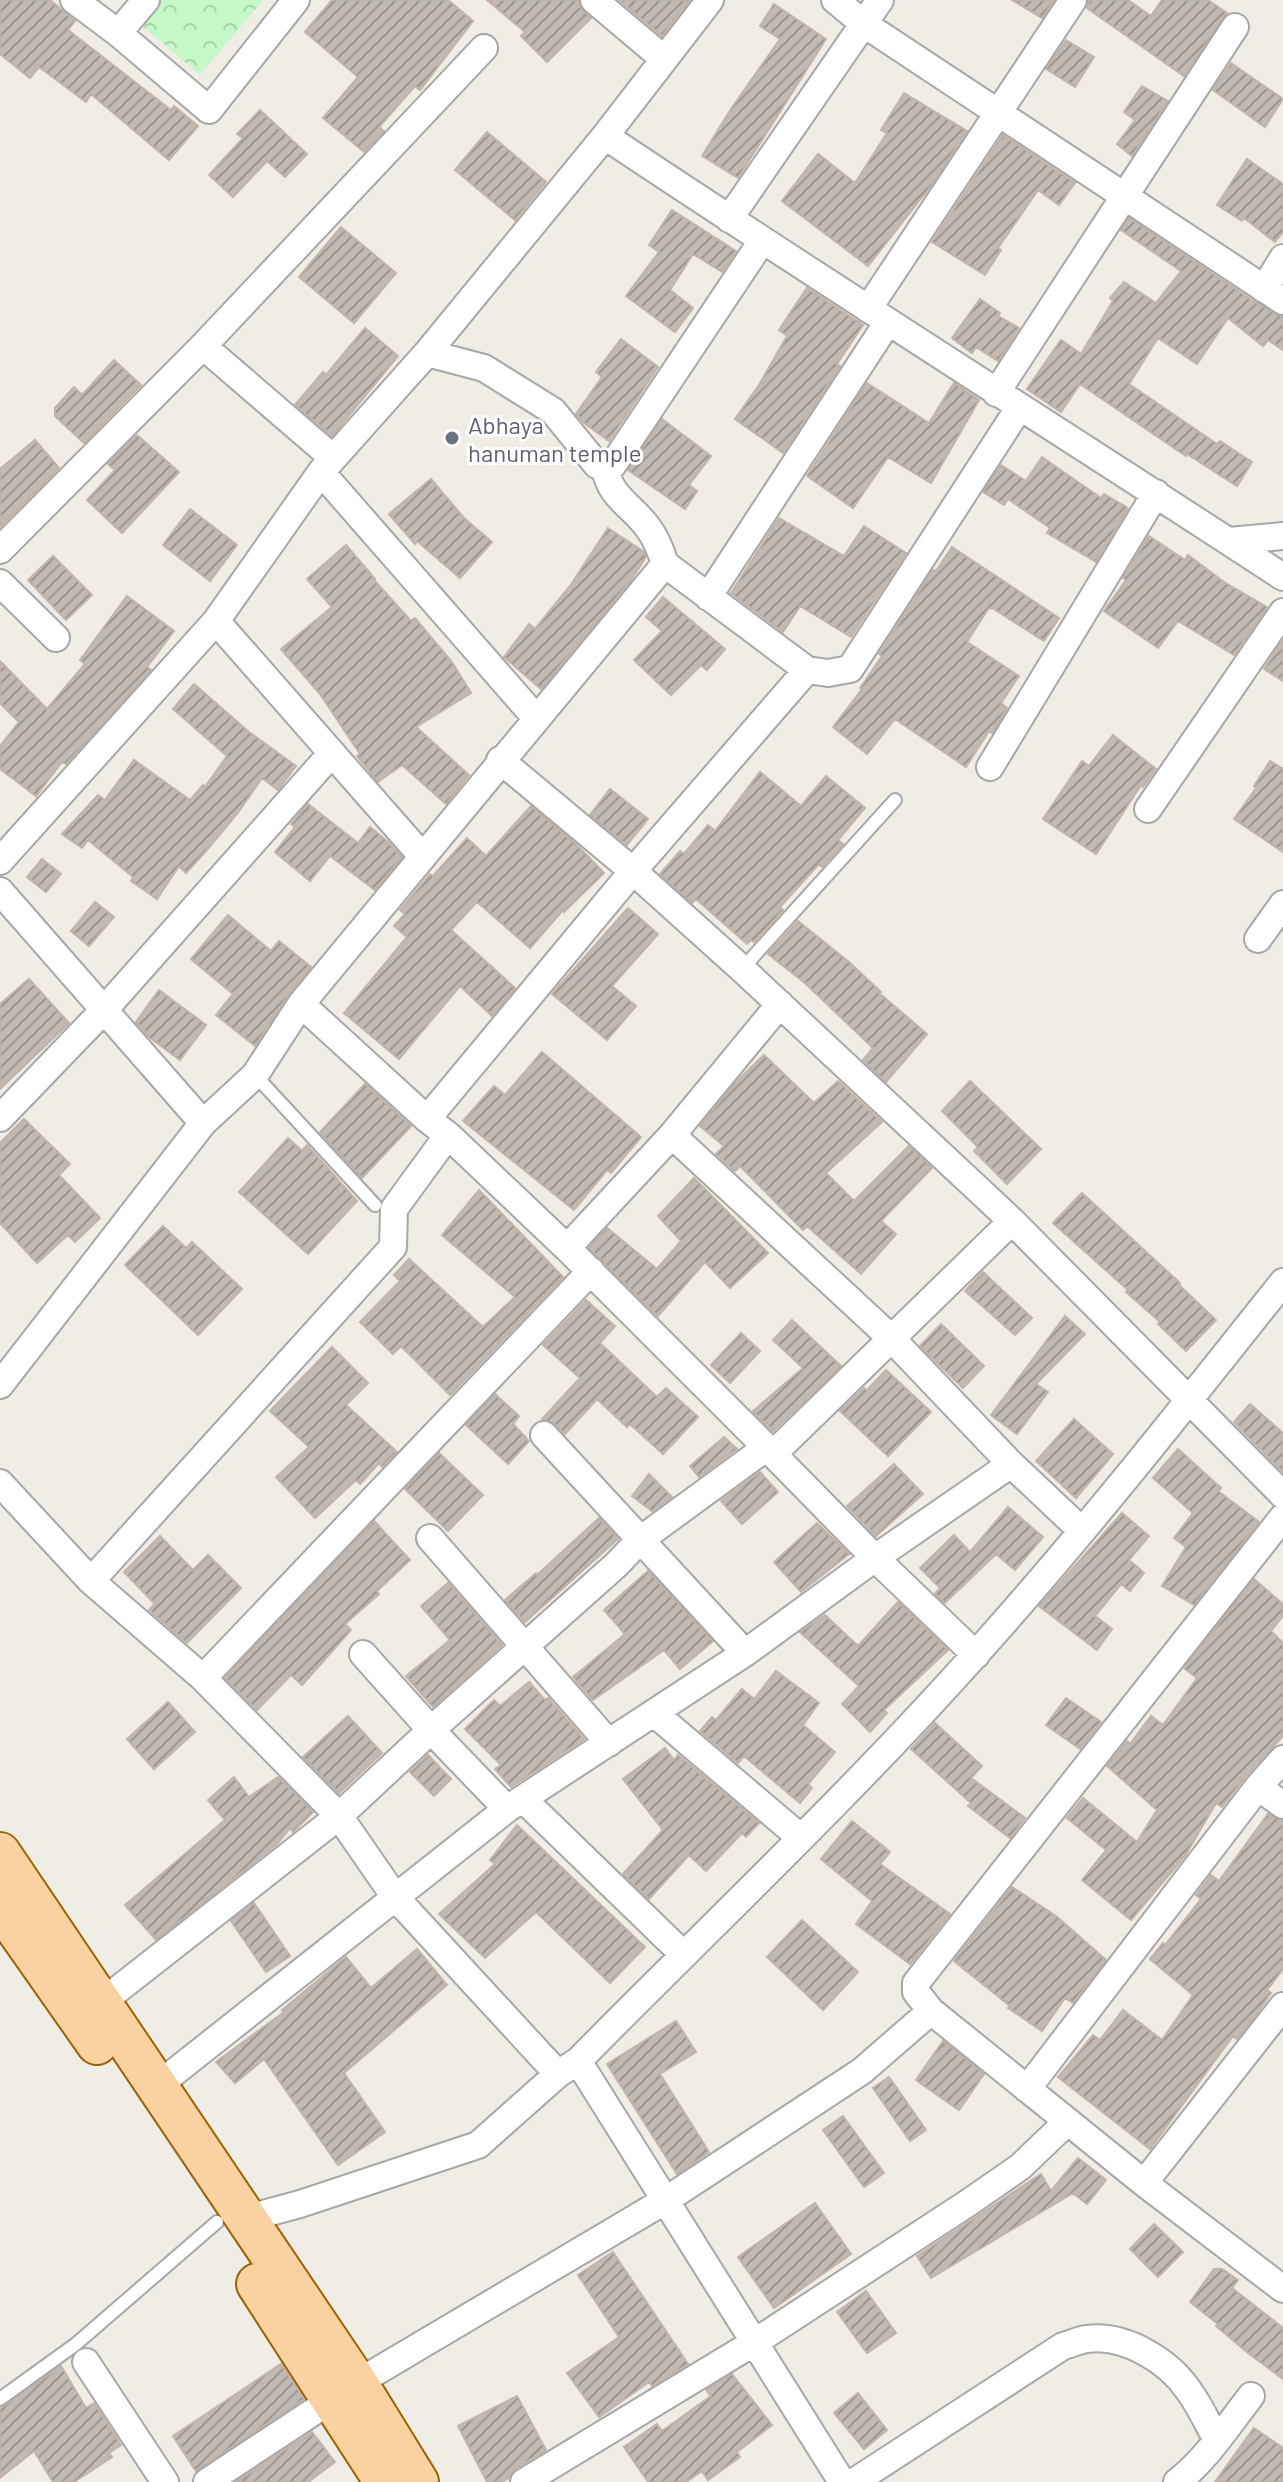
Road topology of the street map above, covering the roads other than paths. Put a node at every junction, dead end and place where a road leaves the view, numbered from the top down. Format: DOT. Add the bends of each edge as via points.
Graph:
graph roads {
  1 [pos="74,0"];
  2 [pos="146,0"];
  3 [pos="296,0"];
  4 [pos="594,0"];
  5 [pos="710,0"];
  6 [pos="835,0"];
  7 [pos="880,0"];
  8 [pos="1073,0"];
  9 [pos="864,24"];
  10 [pos="1235,27"];
  11 [pos="118,33"];
  12 [pos="484,48"];
  13 [pos="664,59"];
  14 [pos="999,112"];
  15 [pos="605,136"];
  16 [pos="1123,196"];
  17 [pos="729,219"];
  18 [pos="762,241"];
  19 [pos="1283,258"];
  20 [pos="1273,295"];
  21 [pos="878,316"];
  22 [pos="203,346"];
  23 [pos="427,353"];
  24 [pos="996,393"];
  25 [pos="1019,408"];
  26 [pos="327,465"];
  27 [pos="605,468"];
  28 [pos="1156,493"];
  29 [pos="1283,536"];
  30 [pos="1229,541"];
  31 [pos="0,550"];
  32 [pos="665,564"];
  33 [pos="1283,577"];
  34 [pos="0,583"];
  35 [pos="708,597"];
  36 [pos="1283,612"];
  37 [pos="216,621"];
  38 [pos="56,638"];
  39 [pos="807,670"];
  40 [pos="536,718"];
  41 [pos="332,753"];
  42 [pos="500,760"];
  43 [pos="990,767"];
  44 [pos="895,800"];
  45 [pos="1148,809"];
  46 [pos="423,857"];
  47 [pos="0,861"];
  48 [pos="633,871"];
  49 [pos="0,891"];
  50 [pos="1283,904"];
  51 [pos="1258,939"];
  52 [pos="742,969"];
  53 [pos="301,1004"];
  54 [pos="780,1004"];
  55 [pos="104,1010"];
  56 [pos="255,1075"];
  57 [pos="0,1118"];
  58 [pos="203,1123"];
  59 [pos="438,1127"];
  60 [pos="672,1135"];
  61 [pos="375,1205"];
  62 [pos="1012,1221"];
  63 [pos="567,1248"];
  64 [pos="591,1271"];
  65 [pos="1283,1282"];
  66 [pos="891,1338"];
  67 [pos="0,1385"];
  68 [pos="1189,1401"];
  69 [pos="544,1435"];
  70 [pos="770,1450"];
  71 [pos="1011,1464"];
  72 [pos="0,1483"];
  73 [pos="1283,1495"];
  74 [pos="1283,1517"];
  75 [pos="1081,1530"];
  76 [pos="430,1538"];
  77 [pos="640,1540"];
  78 [pos="875,1558"];
  79 [pos="91,1581"];
  80 [pos="525,1646"];
  81 [pos="745,1653"];
  82 [pos="363,1654"];
  83 [pos="976,1655"];
  84 [pos="203,1678"];
  85 [pos="654,1713"];
  86 [pos="431,1730"];
  87 [pos="609,1743"];
  88 [pos="1283,1759"];
  89 [pos="1258,1787"];
  90 [pos="515,1804"];
  91 [pos="1283,1805"];
  92 [pos="339,1816"];
  93 [pos="801,1838"];
  94 [pos="0,1853"];
  95 [pos="395,1897"];
  96 [pos="0,1906"];
  97 [pos="683,1954"];
  98 [pos="102,2002"];
  99 [pos="1283,2006"];
  100 [pos="931,2011"];
  101 [pos="568,2067"];
  102 [pos="157,2086"];
  103 [pos="1027,2089"];
  104 [pos="1067,2122"];
  105 [pos="1144,2183"];
  106 [pos="666,2200"];
  107 [pos="231,2220"];
  108 [pos="1279,2278"];
  109 [pos="755,2342"];
  110 [pos="86,2362"];
  111 [pos="344,2392"];
  112 [pos="1251,2396"];
  113 [pos="0,2399"];
  114 [pos="1217,2440"];
  115 [pos="165,2482"];
  116 [pos="207,2482"];
  117 [pos="385,2482"];
  118 [pos="418,2482"];
  119 [pos="524,2482"];
  120 [pos="842,2482"];
  121 [pos="854,2482"];
  122 [pos="1177,2482"];
  1 -- 11 [label="street"];
  2 -- 11 [label="street"];
  3 -- 11 [label="street" via="209,110"];
  4 -- 13 [label="street"];
  5 -- 13 [label="street"];
  6 -- 9 [label="street"];
  7 -- 9 [label="street"];
  8 -- 14 [label="street"];
  9 -- 14 [label="street"];
  9 -- 17 [label="street"];
  10 -- 16 [label="street"];
  12 -- 22 [label="street"];
  13 -- 15 [label="street"];
  14 -- 16 [label="street"];
  14 -- 21 [label="street"];
  15 -- 17 [label="street"];
  15 -- 23 [label="street"];
  16 -- 20 [label="street"];
  16 -- 24 [label="street"];
  17 -- 18 [label="street"];
  18 -- 21 [label="street"];
  18 -- 27 [label="street" via="612,466"];
  19 -- 20 [label="street"];
  21 -- 24 [label="street"];
  21 -- 35 [label="street"];
  22 -- 26 [label="street"];
  22 -- 31 [label="street"];
  23 -- 26 [label="street"];
  23 -- 27 [label="street" via="484,368 543,404"];
  24 -- 25 [label="street"];
  25 -- 28 [label="street"];
  25 -- 39 [label="street" via="850,669"];
  26 -- 37 [label="street"];
  26 -- 40 [label="street"];
  27 -- 32 [label="street" via="607,483 648,526"];
  28 -- 30 [label="street"];
  28 -- 43 [label="street"];
  29 -- 30 [label="street"];
  30 -- 33 [label="street"];
  32 -- 35 [label="street"];
  32 -- 40 [label="street"];
  34 -- 38 [label="street"];
  35 -- 39 [label="street"];
  36 -- 45 [label="street"];
  37 -- 41 [label="street"];
  37 -- 47 [label="street"];
  39 -- 48 [label="street"];
  40 -- 42 [label="street"];
  41 -- 46 [label="street"];
  41 -- 55 [label="street"];
  42 -- 46 [label="street"];
  42 -- 48 [label="street"];
  44 -- 52 [label="lane"];
  46 -- 53 [label="street"];
  48 -- 52 [label="street"];
  48 -- 59 [label="street"];
  49 -- 55 [label="street"];
  50 -- 51 [label="street"];
  52 -- 54 [label="street"];
  53 -- 56 [label="street"];
  53 -- 59 [label="street"];
  54 -- 60 [label="street"];
  54 -- 62 [label="street"];
  55 -- 57 [label="street"];
  55 -- 58 [label="street"];
  56 -- 58 [label="street"];
  56 -- 61 [label="lane"];
  58 -- 67 [label="street"];
  59 -- 63 [label="street"];
  59 -- 79 [label="street" via="394,1209 393,1247"];
  60 -- 63 [label="street"];
  60 -- 66 [label="street"];
  62 -- 66 [label="street"];
  62 -- 68 [label="street"];
  63 -- 64 [label="street"];
  64 -- 70 [label="street"];
  64 -- 84 [label="street"];
  65 -- 68 [label="street"];
  66 -- 70 [label="street"];
  66 -- 71 [label="street"];
  68 -- 73 [label="street"];
  68 -- 75 [label="street"];
  69 -- 77 [label="street"];
  70 -- 77 [label="street"];
  70 -- 78 [label="street"];
  71 -- 75 [label="street"];
  71 -- 78 [label="street"];
  72 -- 79 [label="street"];
  74 -- 100 [label="street" via="916,1983 916,1992"];
  75 -- 83 [label="street"];
  76 -- 80 [label="street"];
  77 -- 80 [label="street"];
  77 -- 81 [label="street"];
  78 -- 81 [label="street"];
  78 -- 83 [label="street"];
  79 -- 84 [label="street"];
  80 -- 86 [label="street"];
  80 -- 87 [label="street"];
  81 -- 85 [label="street"];
  82 -- 86 [label="street"];
  83 -- 93 [label="street"];
  84 -- 92 [label="street"];
  85 -- 87 [label="street"];
  85 -- 93 [label="street"];
  86 -- 90 [label="street"];
  86 -- 92 [label="street"];
  87 -- 90 [label="street"];
  88 -- 89 [label="street"];
  89 -- 91 [label="street"];
  89 -- 103 [label="street"];
  90 -- 95 [label="street"];
  90 -- 97 [label="street"];
  92 -- 95 [label="street"];
  92 -- 98 [label="street"];
  93 -- 97 [label="street"];
  94 -- 98 [label="main road"];
  95 -- 101 [label="street"];
  95 -- 102 [label="street"];
  96 -- 107 [label="main road"];
  97 -- 101 [label="street"];
  98 -- 102 [label="main road"];
  99 -- 105 [label="street"];
  100 -- 103 [label="street"];
  100 -- 106 [label="street" via="862,2071"];
  101 -- 106 [label="street"];
  101 -- 107 [label="street" via="478,2145 300,2204"];
  102 -- 107 [label="main road"];
  103 -- 104 [label="street"];
  104 -- 105 [label="street"];
  104 -- 109 [label="street" via="1020,2167"];
  105 -- 108 [label="street"];
  106 -- 109 [label="street"];
  106 -- 111 [label="street"];
  107 -- 111 [label="main road"];
  107 -- 113 [label="lane"];
  109 -- 119 [label="street"];
  109 -- 120 [label="street"];
  110 -- 115 [label="street"];
  111 -- 116 [label="street"];
  111 -- 117 [label="main road"];
  111 -- 118 [label="main road"];
  112 -- 114 [label="street"];
  114 -- 121 [label="street" via="1188,2390 1166,2365 1138,2349 1087,2339 1063,2346"];
  114 -- 122 [label="street"];
}
